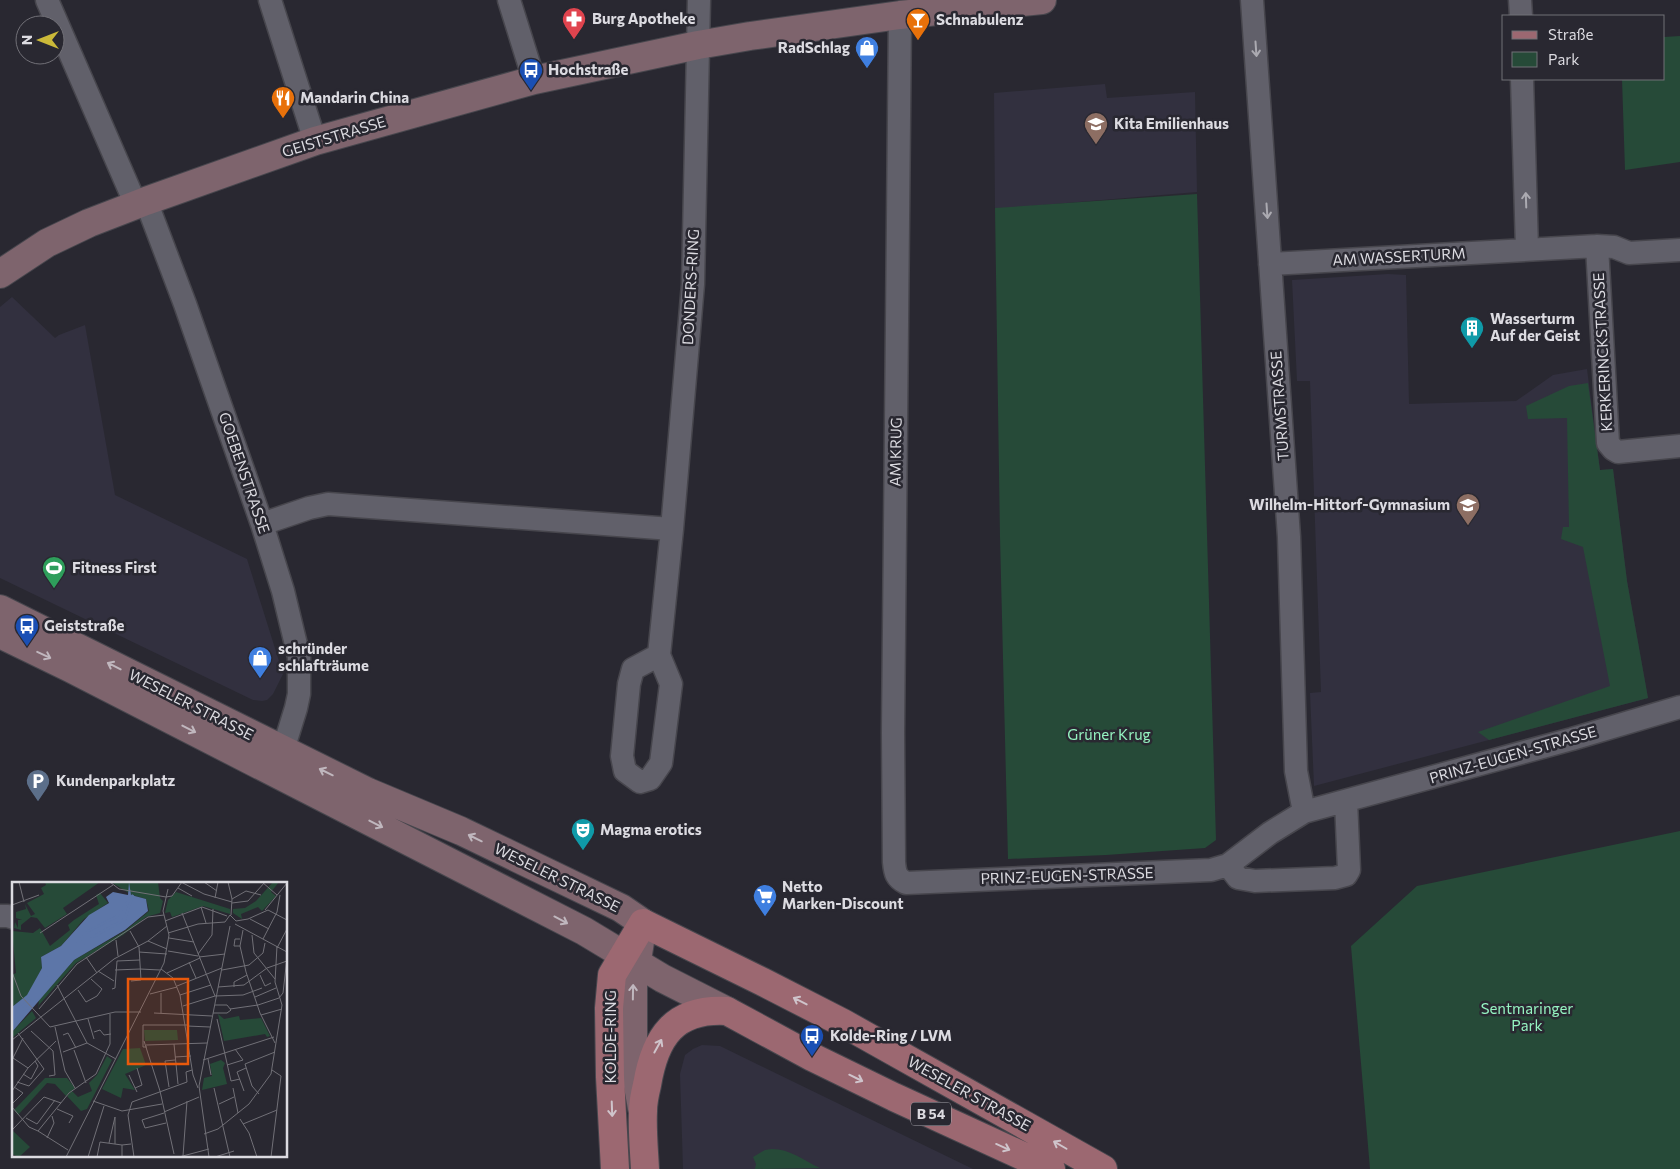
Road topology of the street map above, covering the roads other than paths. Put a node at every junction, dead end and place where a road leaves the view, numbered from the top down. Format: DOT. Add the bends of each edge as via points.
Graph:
graph roads {
  1 [pos="47,0"];
  2 [pos="270,0"];
  3 [pos="509,0"];
  4 [pos="699,0"];
  5 [pos="1042,0"];
  6 [pos="1252,0"];
  7 [pos="1520,0"];
  8 [pos="915,9"];
  9 [pos="1521,15"];
  10 [pos="698,45"];
  11 [pos="534,80"];
  12 [pos="1522,80"];
  13 [pos="315,142"];
  14 [pos="141,203"];
  15 [pos="1597,246"];
  16 [pos="1527,249"];
  17 [pos="1680,250"];
  18 [pos="1270,264"];
  19 [pos="0,274"];
  20 [pos="1680,446"];
  21 [pos="262,524"];
  22 [pos="672,529"];
  23 [pos="0,609"];
  24 [pos="0,634"];
  25 [pos="659,655"];
  26 [pos="1680,707"];
  27 [pos="283,750"];
  28 [pos="1346,801"];
  29 [pos="1304,812"];
  30 [pos="1228,865"];
  31 [pos="906,883"];
  32 [pos="643,922"];
  33 [pos="629,959"];
  34 [pos="726,1011"];
  35 [pos="643,1110"];
  36 [pos="615,1169"];
  37 [pos="645,1169"];
  38 [pos="1051,1169"];
  39 [pos="1103,1169"];
  1 -- 14 [label="street, GOEBENSTRASSE"];
  2 -- 13 [label="street"];
  3 -- 11 [label="street"];
  4 -- 10 [label="street"];
  5 -- 8 [label="main road, GEISTSTRASSE"];
  6 -- 18 [label="street, TURMSTRASSE, one-way"];
  7 -- 9 [label="street"];
  8 -- 10 [label="main road, GEISTSTRASSE"];
  8 -- 31 [label="street, AM KRUG" via="894,723 894,871"];
  10 -- 11 [label="main road, GEISTSTRASSE"];
  10 -- 22 [label="street, DONDERS-RING" via="693,284"];
  11 -- 13 [label="main road, GEISTSTRASSE"];
  16 -- 12 [label="street, one-way"];
  13 -- 14 [label="main road, GEISTSTRASSE"];
  14 -- 19 [label="main road, GEISTSTRASSE" via="47,243"];
  14 -- 21 [label="street, GOEBENSTRASSE" via="185,304"];
  15 -- 16 [label="street, AM WASSERTURM"];
  15 -- 17 [label="street, AM WASSERTURM" via="1614,247 1629,253"];
  15 -- 20 [label="street, KERKERINCKSTRASSE" via="1608,443 1618,452"];
  16 -- 18 [label="street, AM WASSERTURM"];
  18 -- 29 [label="street, TURMSTRASSE" via="1288,537 1296,771"];
  21 -- 22 [label="street" via="328,504"];
  21 -- 27 [label="street, GOEBENSTRASSE" via="299,657 300,694"];
  22 -- 25 [label="street, DONDERS-RING"];
  27 -- 23 [label="main road, WESELER STRASSE, one-way"];
  24 -- 33 [label="main road, WESELER STRASSE, one-way" via="518,897"];
  25 -- 25 [label="street, DONDERS-RING" via="633,669 629,684 622,756 626,771 640,782 650,778 661,763 671,684"];
  26 -- 28 [label="street, PRINZ-EUGEN-STRASSE"];
  32 -- 27 [label="main road, WESELER STRASSE, one-way" via="461,831 368,792"];
  28 -- 29 [label="street, PRINZ-EUGEN-STRASSE"];
  28 -- 30 [label="street" via="1349,870 1346,875 1255,880 1238,878"];
  29 -- 30 [label="street, PRINZ-EUGEN-STRASSE"];
  30 -- 31 [label="street, PRINZ-EUGEN-STRASSE" via="1211,870 1177,872"];
  32 -- 33 [label="main road, KOLDE-RING"];
  39 -- 32 [label="main road, WESELER STRASSE / B 54, one-way" via="843,1023"];
  33 -- 34 [label="main road, WESELER STRASSE / B 54"];
  35 -- 33 [label="main road, KOLDE-RING, one-way" via="633,1058 633,985"];
  33 -- 36 [label="main road, KOLDE-RING, one-way" via="612,974 610,1076"];
  35 -- 34 [label="main road, KOLDE-RING, one-way" via="652,1058 666,1033 687,1016"];
  34 -- 38 [label="main road, WESELER STRASSE / B 54, one-way" via="828,1065"];
  35 -- 37 [label="main road, KOLDE-RING"];
}
